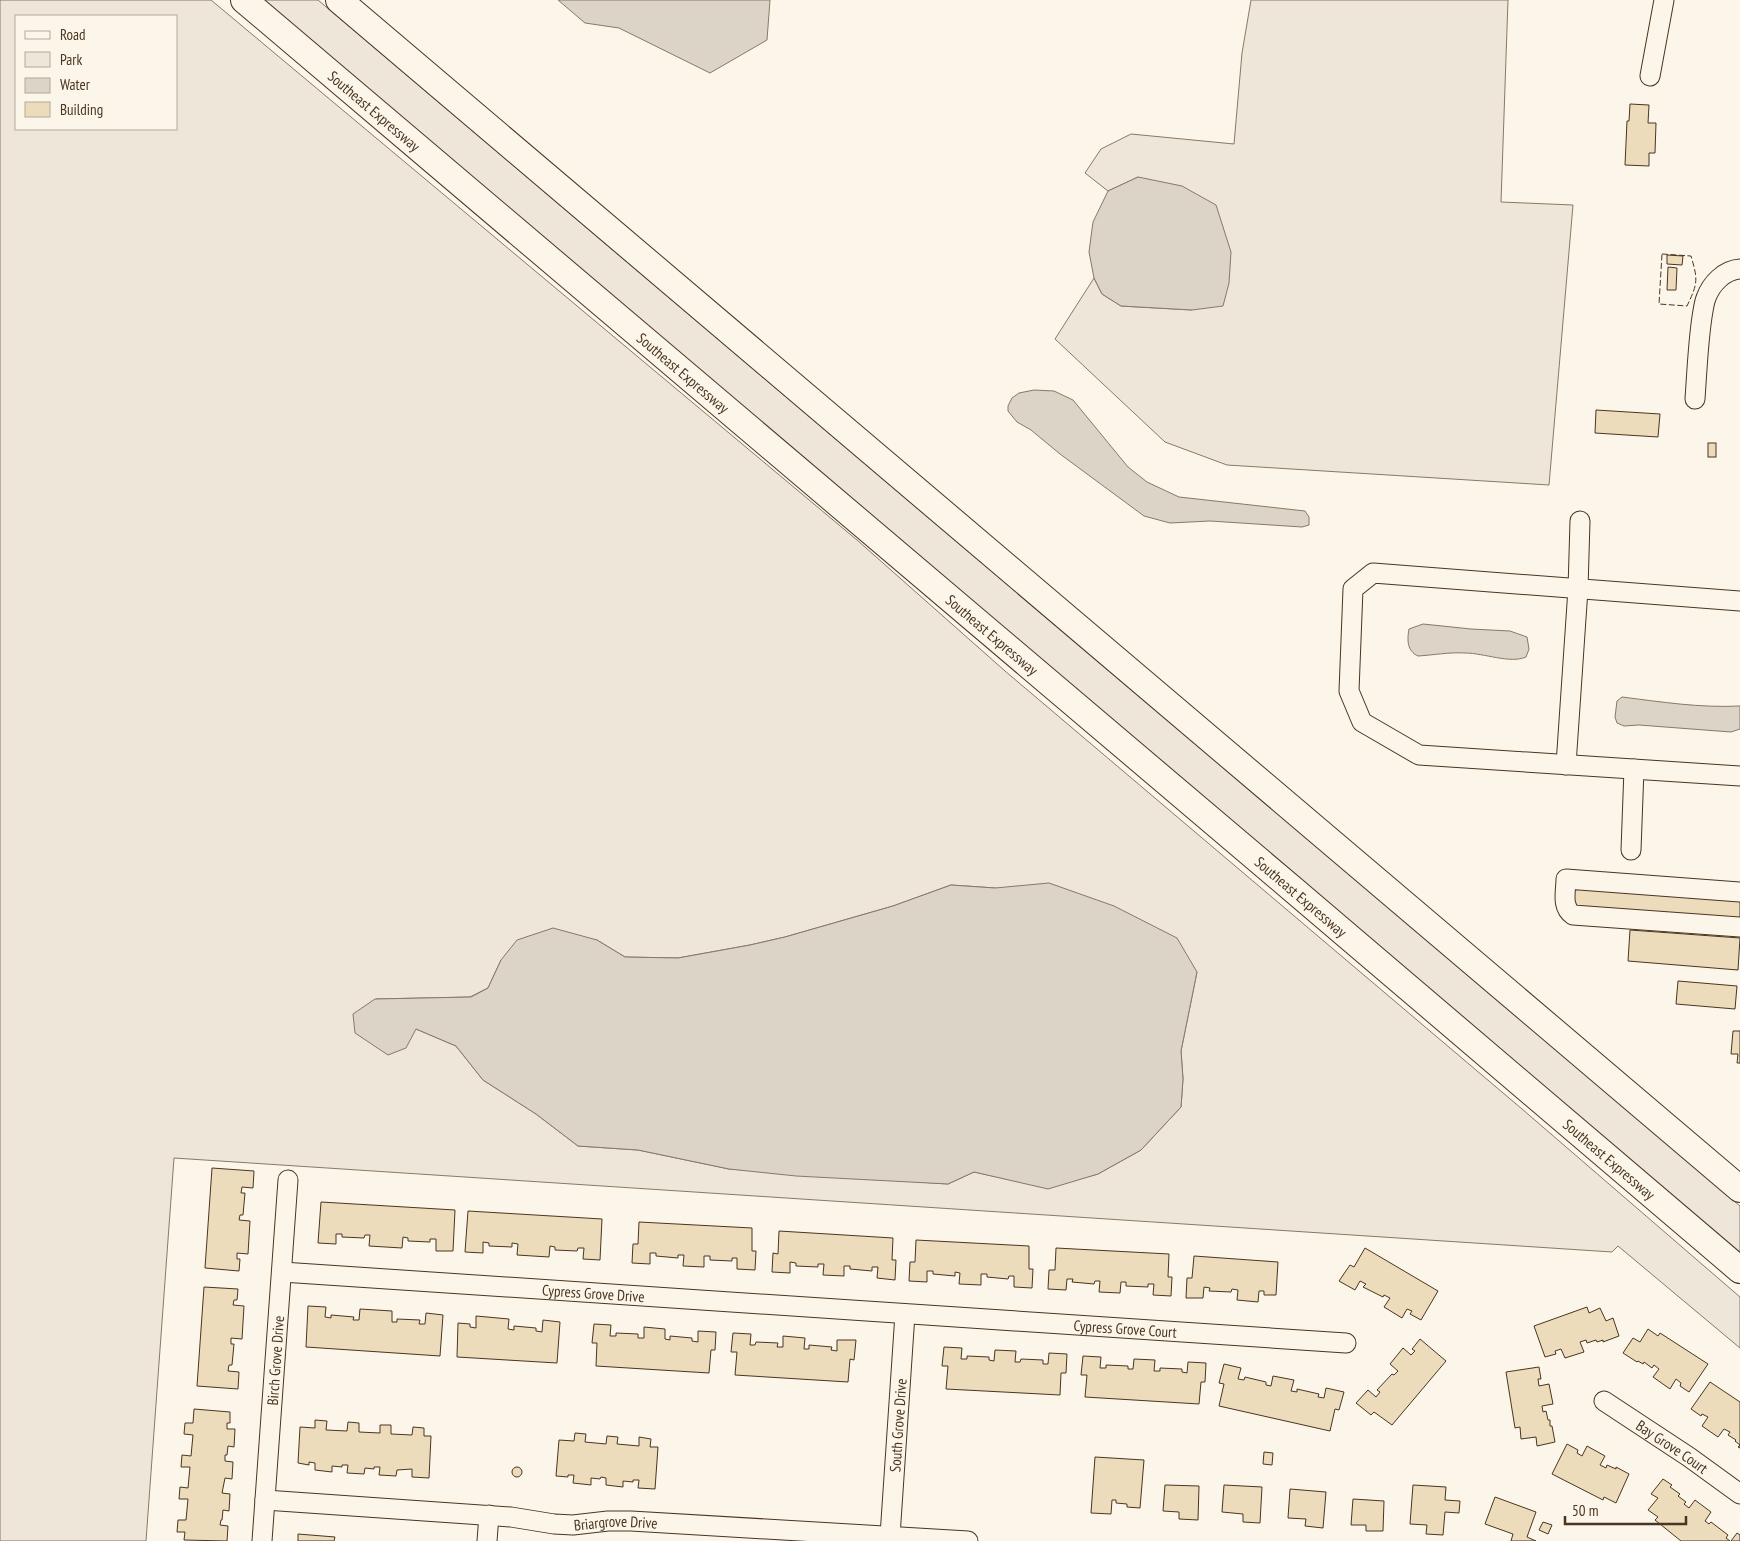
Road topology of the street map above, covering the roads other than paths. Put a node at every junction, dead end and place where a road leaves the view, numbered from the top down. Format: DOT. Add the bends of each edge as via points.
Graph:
graph roads {
  1 [pos="244,0"];
  2 [pos="339,0"];
  3 [pos="1664,0"];
  4 [pos="1650,76"];
  5 [pos="1740,269"];
  6 [pos="1695,399"];
  7 [pos="1580,521"];
  8 [pos="1578,589"];
  9 [pos="1740,601"];
  10 [pos="1566,764"];
  11 [pos="1634,769"];
  12 [pos="1740,776"];
  13 [pos="1631,850"];
  14 [pos="1740,892"];
  15 [pos="1740,927"];
  16 [pos="288,1180"];
  17 [pos="1740,1189"];
  18 [pos="1740,1270"];
  19 [pos="282,1272"];
  20 [pos="905,1314"];
  21 [pos="1346,1343"];
  22 [pos="1604,1401"];
  23 [pos="1740,1494"];
  24 [pos="265,1500"];
  25 [pos="489,1515"];
  26 [pos="711,1534"];
  27 [pos="890,1536"];
  28 [pos="262,1541"];
  29 [pos="487,1541"];
  30 [pos="968,1541"];
  1 -- 18 [label="highway, Southeast Expressway"];
  2 -- 17 [label="highway"];
  3 -- 4 [label="street"];
  5 -- 6 [label="street" via="1721,276 1705,298"];
  7 -- 8 [label="street"];
  8 -- 9 [label="street"];
  8 -- 10 [label="street"];
  8 -- 10 [label="street" via="1373,573 1353,589 1349,691 1362,722 1419,755"];
  10 -- 11 [label="street"];
  11 -- 12 [label="street"];
  11 -- 13 [label="street"];
  14 -- 15 [label="street" via="1566,879 1565,906 1573,915"];
  16 -- 19 [label="street, Birch Grove Drive"];
  19 -- 20 [label="street, Cypress Grove Drive"];
  19 -- 24 [label="street, Birch Grove Drive"];
  20 -- 21 [label="street, Cypress Grove Court"];
  20 -- 27 [label="street, South Grove Drive"];
  22 -- 23 [label="street, Bay Grove Court"];
  24 -- 25 [label="street, Briargrove Drive"];
  24 -- 28 [label="street, Birch Grove Drive"];
  25 -- 26 [label="street, Briargrove Drive" via="574,1525 631,1521"];
  25 -- 29 [label="street"];
  26 -- 27 [label="street, Briargrove Drive"];
  27 -- 30 [label="street, Briargrove Drive"];
}
